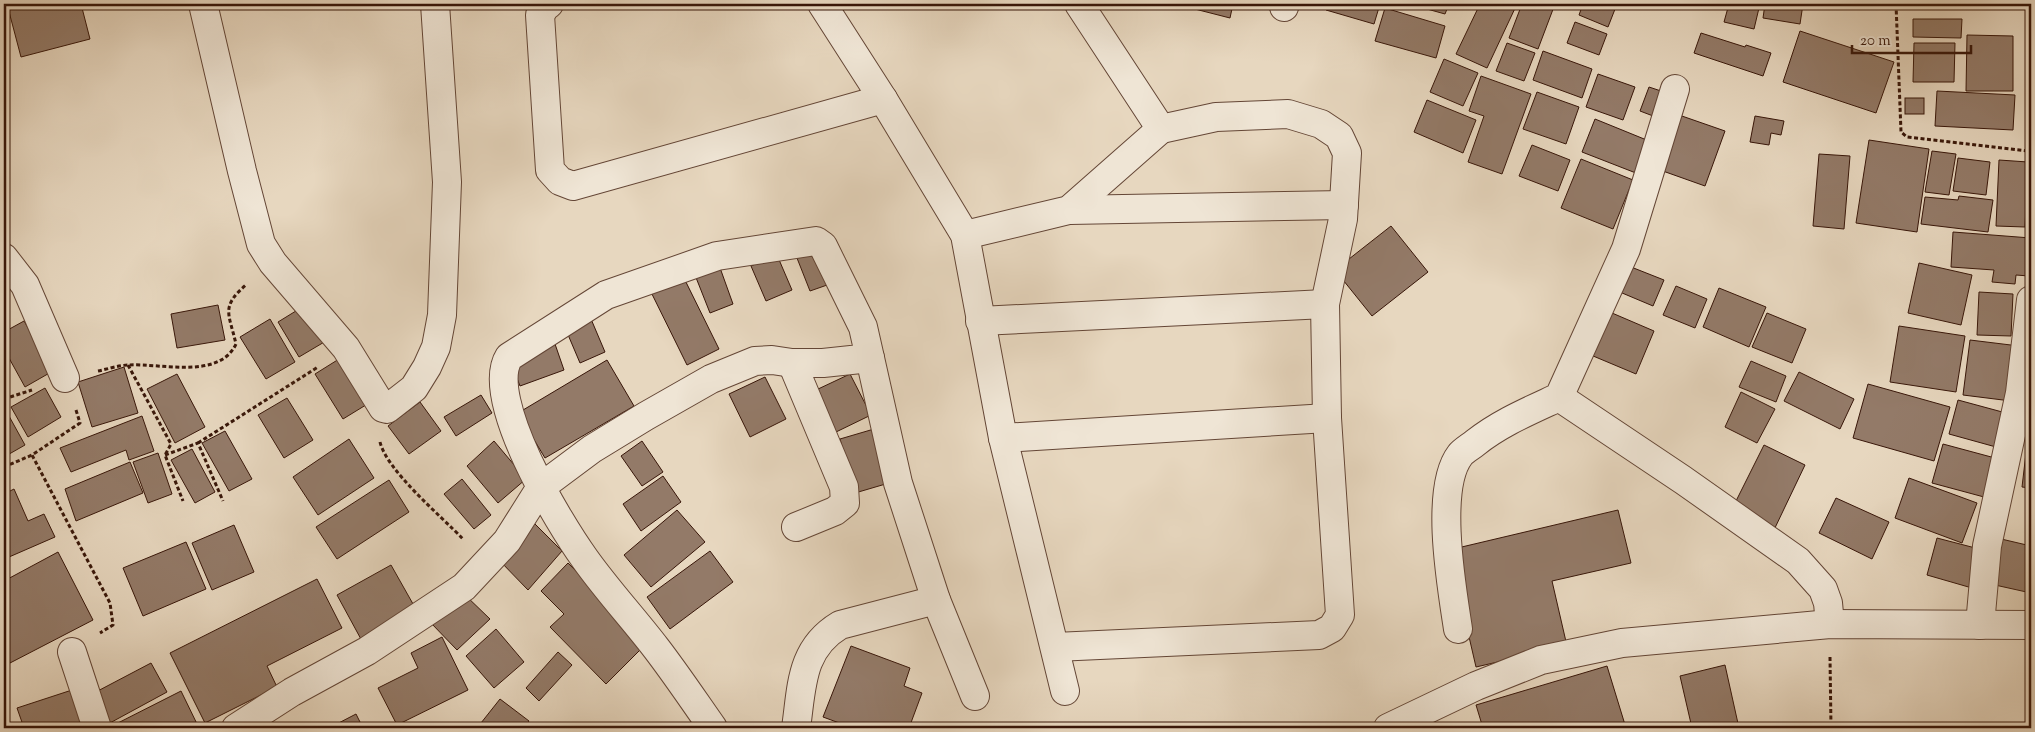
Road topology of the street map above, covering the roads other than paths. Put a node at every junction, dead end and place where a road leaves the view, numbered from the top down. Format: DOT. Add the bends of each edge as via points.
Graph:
graph roads {
  1 [pos="204,4"];
  2 [pos="435,4"];
  3 [pos="549,4"];
  4 [pos="822,4"];
  5 [pos="1080,4"];
  6 [pos="1675,89"];
  7 [pos="883,99"];
  8 [pos="1162,129"];
  9 [pos="1344,205"];
  10 [pos="1069,210"];
  11 [pos="965,235"];
  12 [pos="4,258"];
  13 [pos="2031,300"];
  14 [pos="1325,304"];
  15 [pos="980,321"];
  16 [pos="870,358"];
  17 [pos="792,363"];
  18 [pos="65,378"];
  19 [pos="1559,398"];
  20 [pos="1327,418"];
  21 [pos="1003,438"];
  22 [pos="2020,447"];
  23 [pos="541,486"];
  24 [pos="796,527"];
  25 [pos="936,600"];
  26 [pos="1830,624"];
  27 [pos="1980,625"];
  28 [pos="2031,625"];
  29 [pos="1458,629"];
  30 [pos="1055,647"];
  31 [pos="72,652"];
  32 [pos="1066,692"];
  33 [pos="975,696"];
  34 [pos="97,728"];
  35 [pos="236,728"];
  36 [pos="713,728"];
  37 [pos="796,728"];
  38 [pos="1388,728"];
  1 -- 2 [label="street" via="261,244 273,263 346,348 385,408 414,388 427,367 436,347 442,315 447,182"];
  3 -- 7 [label="street" via="540,15 550,170 560,181 573,186"];
  4 -- 7 [label="street"];
  5 -- 8 [label="street"];
  6 -- 19 [label="street" via="1626,250"];
  7 -- 11 [label="street"];
  8 -- 9 [label="street" via="1216,116 1288,114 1321,124 1339,136 1347,153"];
  8 -- 10 [label="street"];
  9 -- 10 [label="street"];
  9 -- 14 [label="street" via="1344,219"];
  10 -- 11 [label="street"];
  11 -- 15 [label="street"];
  12 -- 18 [label="street" via="25,284"];
  13 -- 22 [label="street" via="2020,393"];
  14 -- 15 [label="street"];
  14 -- 20 [label="street"];
  15 -- 21 [label="street"];
  16 -- 17 [label="street" via="822,364"];
  16 -- 23 [label="street" via="863,327 823,246 816,240 718,256 606,295 509,357 504,364 509,416"];
  16 -- 25 [label="street" via="898,483"];
  17 -- 23 [label="street" via="755,361 711,378 592,449"];
  17 -- 24 [label="street" via="846,495 845,503 835,511"];
  19 -- 26 [label="street" via="1798,561 1823,589"];
  19 -- 29 [label="street" via="1494,428 1460,455 1451,474 1446,536"];
  20 -- 21 [label="street"];
  20 -- 30 [label="street" via="1340,615 1332,628 1319,636"];
  21 -- 30 [label="street"];
  22 -- 27 [label="street" via="1987,546"];
  23 -- 35 [label="street" via="507,541 464,587 367,651 292,692"];
  23 -- 36 [label="street" via="585,559 657,648"];
  25 -- 33 [label="street"];
  25 -- 37 [label="street" via="840,625 826,633 805,668"];
  26 -- 27 [label="street"];
  26 -- 38 [label="street" via="1622,643 1541,660 1476,686"];
  27 -- 28 [label="street"];
  30 -- 32 [label="street"];
  31 -- 34 [label="street"];
}
